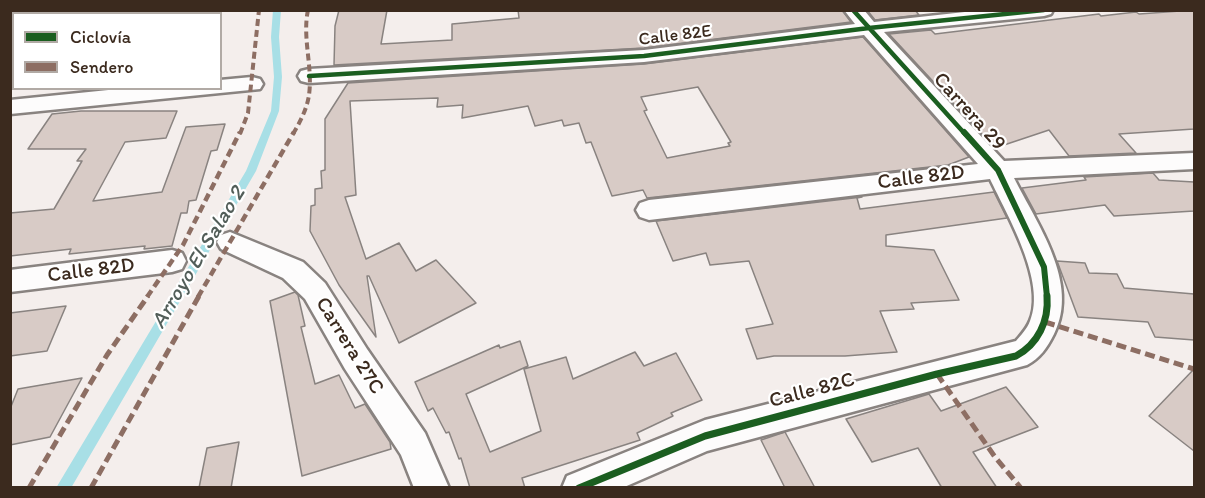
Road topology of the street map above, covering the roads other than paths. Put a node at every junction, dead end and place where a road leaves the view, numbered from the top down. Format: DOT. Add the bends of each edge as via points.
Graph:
graph roads {
  1 [pos="853,10"];
  2 [pos="1044,10"];
  3 [pos="869,27"];
  4 [pos="309,76"];
  5 [pos="252,84"];
  6 [pos="222,87"];
  7 [pos="184,90"];
  8 [pos="10,107"];
  9 [pos="1194,160"];
  10 [pos="998,170"];
  11 [pos="649,210"];
  12 [pos="230,242"];
  13 [pos="172,261"];
  14 [pos="10,282"];
  15 [pos="1045,322"];
  16 [pos="432,488"];
  17 [pos="579,488"];
  1 -- 3 [label="street, Carrera 29"];
  2 -- 3 [label="street, Calle 82E"];
  3 -- 4 [label="street, Calle 82E" via="644,56"];
  3 -- 10 [label="street, Carrera 29"];
  5 -- 6 [label="street"];
  7 -- 8 [label="street"];
  9 -- 10 [label="street, Calle 82D"];
  10 -- 11 [label="street, Calle 82D"];
  10 -- 15 [label="street, Carrera 29" via="1044,267 1048,307"];
  12 -- 16 [label="street, Carrera 27C" via="293,270 315,291 413,444"];
  13 -- 14 [label="street, Calle 82D"];
  15 -- 17 [label="street, Calle 82C" via="1028,350 1016,356 705,436"];
}
